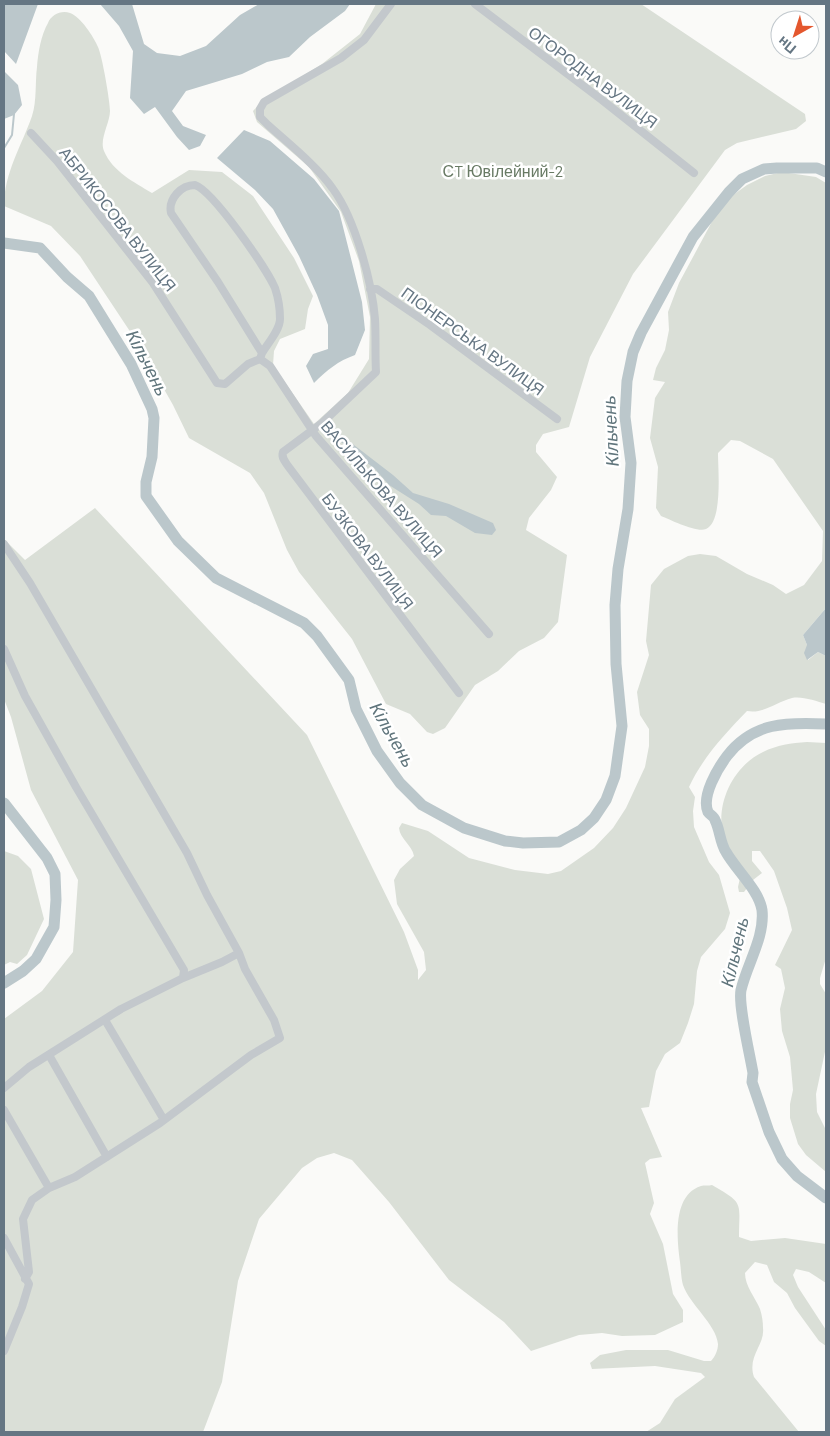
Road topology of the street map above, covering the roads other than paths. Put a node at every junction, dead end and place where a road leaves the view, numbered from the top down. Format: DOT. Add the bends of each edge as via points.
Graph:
graph roads {
  1 [pos="391,4"];
  2 [pos="475,4"];
  3 [pos="31,133"];
  4 [pos="694,173"];
  5 [pos="370,289"];
  6 [pos="261,356"];
  7 [pos="557,419"];
  8 [pos="312,430"];
  9 [pos="4,544"];
  10 [pos="489,634"];
  11 [pos="4,649"];
  12 [pos="459,693"];
  13 [pos="239,953"];
  14 [pos="183,978"];
  15 [pos="105,1020"];
  16 [pos="49,1055"];
  17 [pos="4,1088"];
  18 [pos="4,1110"];
  19 [pos="164,1120"];
  20 [pos="107,1157"];
  21 [pos="49,1188"];
  22 [pos="4,1238"];
  23 [pos="25,1279"];
  24 [pos="4,1351"];
  1 -- 5 [label="street" via="364,40 341,58 264,102 260,109 260,117 268,126 334,189 350,219"];
  2 -- 4 [label="street, ОГОРОДНА ВУЛИЦЯ"];
  3 -- 6 [label="street, АБРИКОСОВА ВУЛИЦЯ" via="64,169 153,283 217,383 225,384"];
  5 -- 7 [label="street, ПІОНЕРСЬКА ВУЛИЦЯ" via="377,289 430,325"];
  5 -- 8 [label="street" via="375,319 376,372"];
  6 -- 6 [label="street, ВАСИЛЬКОВА ВУЛИЦЯ" via="218,282 171,213 171,201 184,187 192,185 207,192 245,240 274,288 280,321"];
  6 -- 8 [label="street, ВАСИЛЬКОВА ВУЛИЦЯ"];
  8 -- 10 [label="street, ВАСИЛЬКОВА ВУЛИЦЯ"];
  8 -- 12 [label="street, БУЗКОВА ВУЛИЦЯ" via="283,452 283,459"];
  9 -- 13 [label="street" via="187,853"];
  11 -- 14 [label="street" via="34,713 182,966"];
  13 -- 14 [label="street"];
  13 -- 19 [label="street" via="280,1038"];
  14 -- 15 [label="street"];
  15 -- 16 [label="street"];
  15 -- 19 [label="street"];
  16 -- 17 [label="street"];
  16 -- 20 [label="street"];
  18 -- 21 [label="street"];
  19 -- 20 [label="street"];
  20 -- 21 [label="street" via="75,1177"];
  21 -- 23 [label="street" via="32,1200 23,1219 29,1272"];
  22 -- 23 [label="street"];
  23 -- 24 [label="street" via="29,1284 27,1292"];
}
